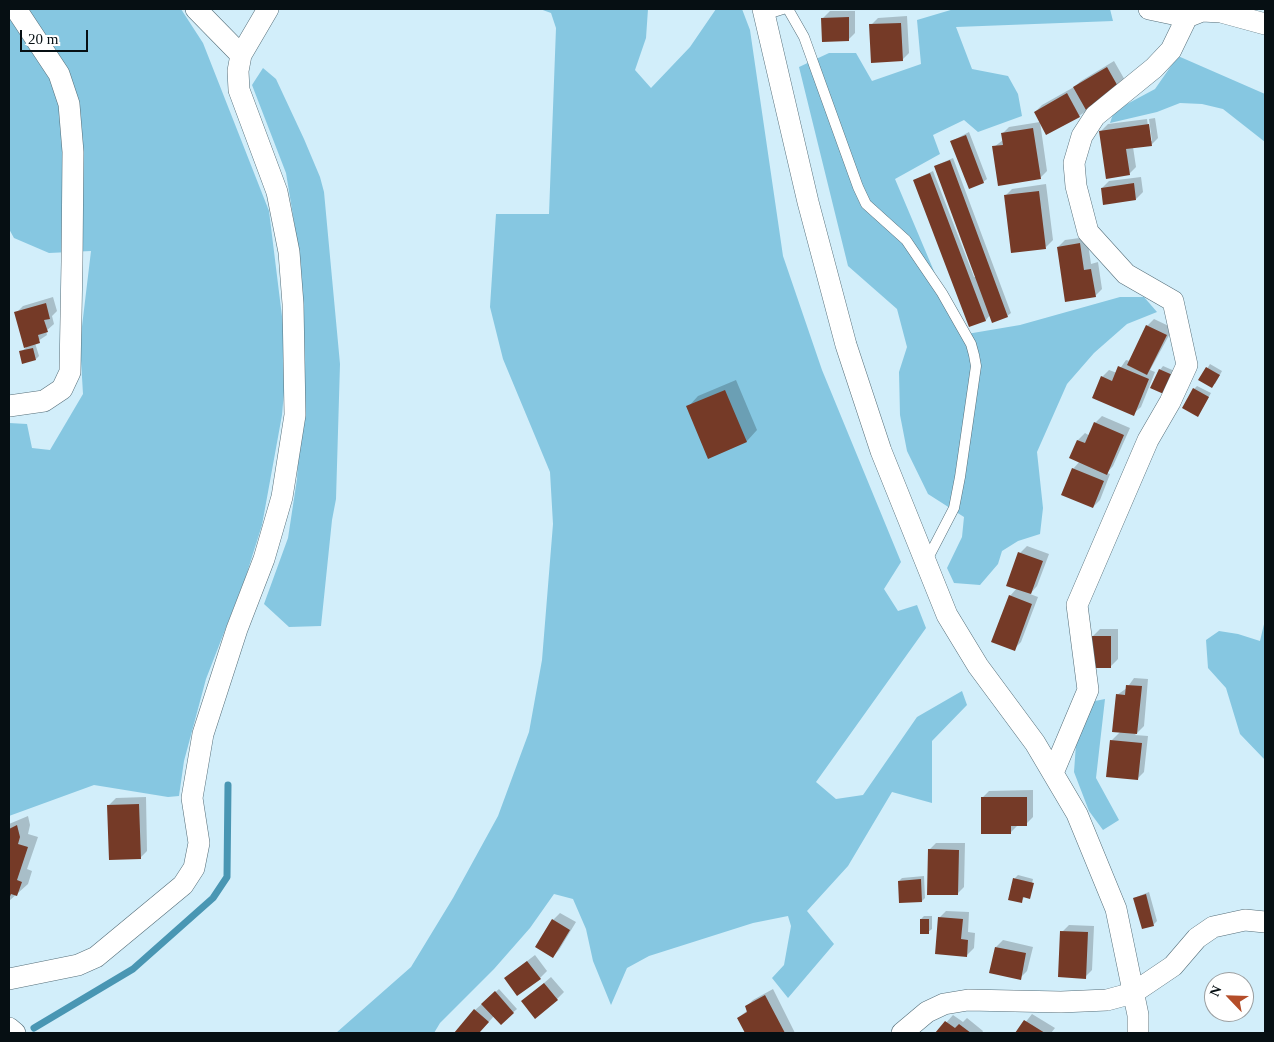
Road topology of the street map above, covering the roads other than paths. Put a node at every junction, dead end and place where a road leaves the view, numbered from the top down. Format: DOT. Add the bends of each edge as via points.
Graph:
graph roads {
  1 [pos="16,9"];
  2 [pos="196,9"];
  3 [pos="268,9"];
  4 [pos="788,9"];
  5 [pos="1149,9"];
  6 [pos="770,11"];
  7 [pos="1187,17"];
  8 [pos="1265,24"];
  9 [pos="241,55"];
  10 [pos="9,406"];
  11 [pos="926,563"];
  12 [pos="1054,773"];
  13 [pos="1265,922"];
  14 [pos="9,979"];
  15 [pos="1134,993"];
  16 [pos="9,1028"];
  17 [pos="15,1033"];
  18 [pos="902,1033"];
  19 [pos="1138,1033"];
  1 -- 10 [label="street" via="59,74 69,104 73,152 72,262 70,372 62,388 44,401"];
  2 -- 9 [label="street"];
  3 -- 9 [label="street"];
  4 -- 11 [label="lane" via="804,37 866,204 906,240 942,293 974,355 976,366 954,508"];
  5 -- 7 [label="street"];
  6 -- 11 [label="street" via="808,202 846,345 881,451"];
  7 -- 8 [label="street" via="1202,11 1221,12"];
  7 -- 12 [label="street" via="1170,50 1154,68 1095,116 1082,136 1074,163 1076,186 1088,232 1126,274 1173,301 1187,365 1148,440 1077,605 1088,690"];
  9 -- 14 [label="street" via="238,71 240,90 277,192 289,252 295,415 282,497 264,559 203,734 192,798 199,842 194,868 183,885 96,957 78,965"];
  11 -- 12 [label="street" via="947,615 978,666"];
  12 -- 15 [label="street" via="1077,814 1107,883 1123,937"];
  13 -- 15 [label="street" via="1245,920 1213,927 1197,938 1173,966"];
  15 -- 18 [label="street" via="1107,1000 968,1000 944,1004 927,1012"];
  15 -- 19 [label="street"];
  16 -- 17 [label="street"];
}
